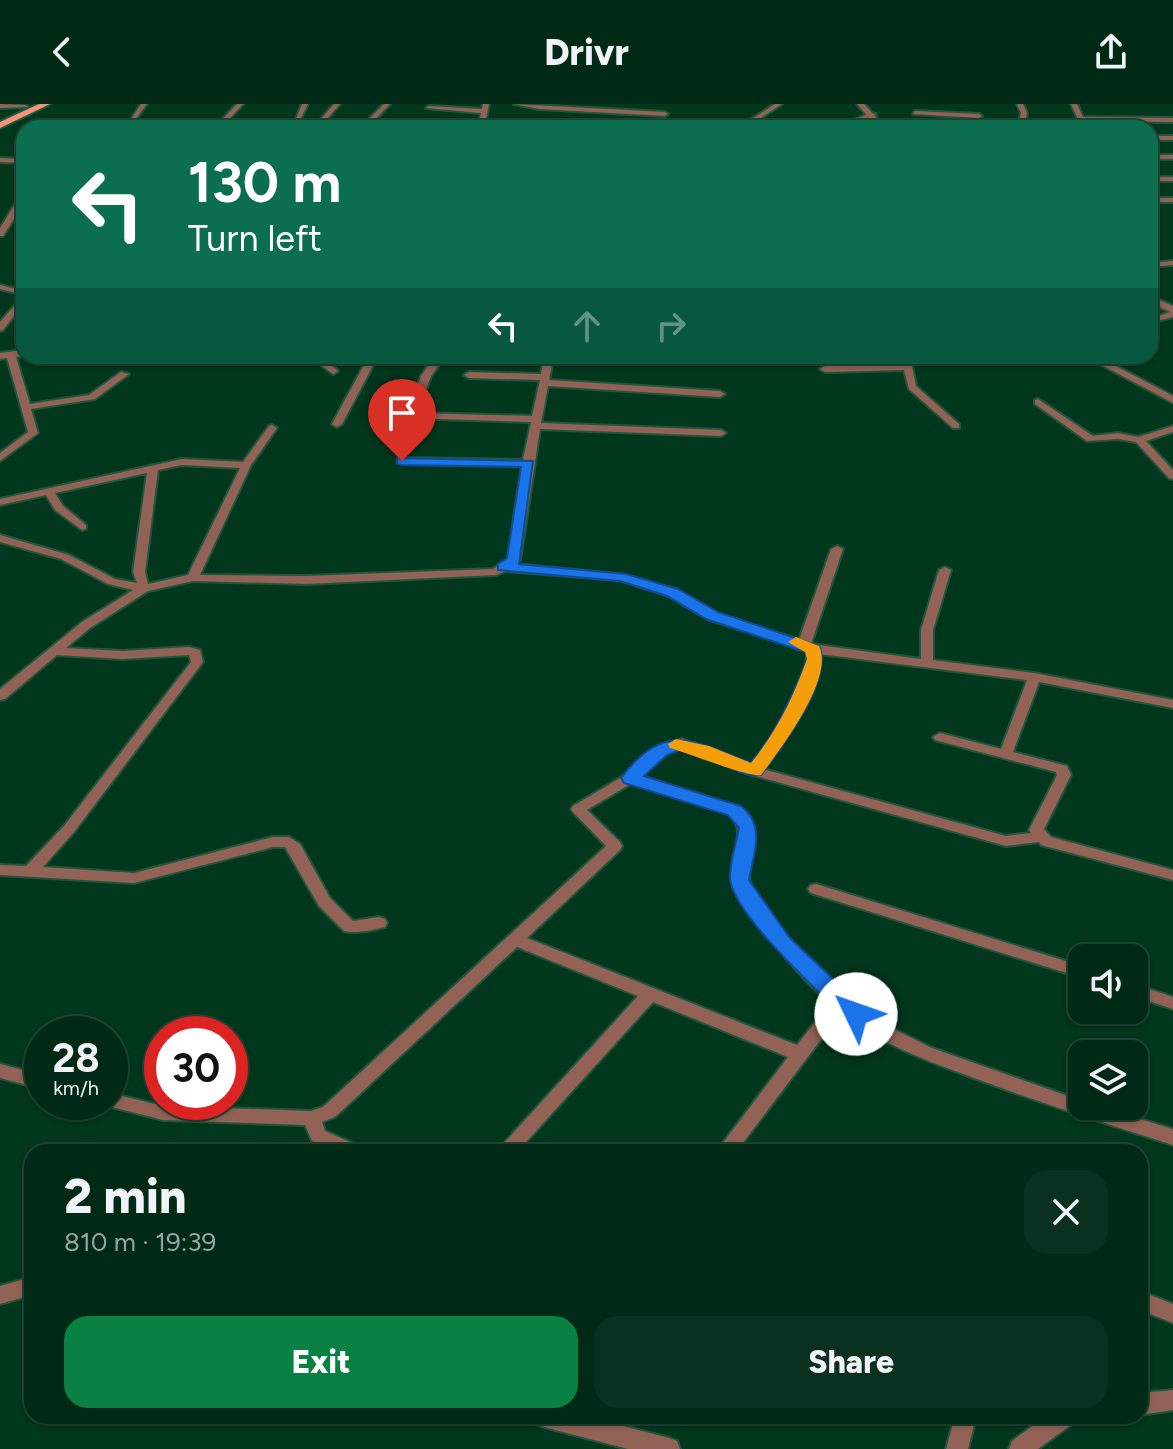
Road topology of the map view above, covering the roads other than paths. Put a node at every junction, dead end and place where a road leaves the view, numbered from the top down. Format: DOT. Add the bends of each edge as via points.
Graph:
graph roads {
  1 [pos="46,104"];
  2 [pos="240,104"];
  3 [pos="337,104"];
  4 [pos="387,104"];
  5 [pos="517,104"];
  6 [pos="779,104"];
  7 [pos="860,104"];
  8 [pos="1074,104"];
  9 [pos="29,105"];
  10 [pos="0,106"];
  11 [pos="541,106"];
  12 [pos="429,108"];
  13 [pos="485,108"];
  14 [pos="976,108"];
  15 [pos="915,113"];
  16 [pos="533,114"];
  17 [pos="665,114"];
  18 [pos="873,114"];
  19 [pos="0,119"];
  20 [pos="1082,119"];
  21 [pos="225,120"];
  22 [pos="323,120"];
  23 [pos="371,120"];
  24 [pos="753,120"];
  25 [pos="857,120"];
  26 [pos="877,120"];
  27 [pos="1173,120"];
  28 [pos="0,125"];
  29 [pos="16,209"];
  30 [pos="0,234"];
  31 [pos="16,307"];
  32 [pos="0,328"];
  33 [pos="6,356"];
  34 [pos="325,364"];
  35 [pos="368,364"];
  36 [pos="434,364"];
  37 [pos="547,364"];
  38 [pos="876,364"];
  39 [pos="907,364"];
  40 [pos="1105,364"];
  41 [pos="825,369"];
  42 [pos="333,371"];
  43 [pos="124,374"];
  44 [pos="469,375"];
  45 [pos="544,380"];
  46 [pos="720,394"];
  47 [pos="1173,400"];
  48 [pos="1038,402"];
  49 [pos="26,407"];
  50 [pos="536,422"];
  51 [pos="337,424"];
  52 [pos="956,426"];
  53 [pos="272,428"];
  54 [pos="1173,429"];
  55 [pos="721,433"];
  56 [pos="1139,440"];
  57 [pos="0,458"];
  58 [pos="402,461"];
  59 [pos="528,463"];
  60 [pos="246,465"];
  61 [pos="153,468"];
  62 [pos="1173,476"];
  63 [pos="48,490"];
  64 [pos="0,502"];
  65 [pos="82,527"];
  66 [pos="0,538"];
  67 [pos="837,549"];
  68 [pos="504,567"];
  69 [pos="945,570"];
  70 [pos="193,578"];
  71 [pos="144,588"];
  72 [pos="808,647"];
  73 [pos="54,651"];
  74 [pos="927,663"];
  75 [pos="1034,677"];
  76 [pos="0,696"];
  77 [pos="1173,704"];
  78 [pos="940,737"];
  79 [pos="1006,753"];
  80 [pos="754,771"];
  81 [pos="630,778"];
  82 [pos="1039,837"];
  83 [pos="1,871"];
  84 [pos="30,872"];
  85 [pos="1173,875"];
  86 [pos="816,889"];
  87 [pos="379,923"];
  88 [pos="515,940"];
  89 [pos="1068,968"];
  90 [pos="650,994"];
  91 [pos="1148,995"];
  92 [pos="840,1002"];
  93 [pos="1173,1003"];
  94 [pos="800,1054"];
  95 [pos="0,1071"];
  96 [pos="24,1077"];
  97 [pos="128,1104"];
  98 [pos="311,1118"];
  99 [pos="1173,1137"];
  100 [pos="335,1144"];
  101 [pos="512,1144"];
  102 [pos="731,1144"];
  103 [pos="24,1288"];
  104 [pos="0,1295"];
  105 [pos="1148,1303"];
  106 [pos="1173,1314"];
  107 [pos="1173,1400"];
  108 [pos="1148,1403"];
  109 [pos="574,1424"];
  110 [pos="963,1424"];
  111 [pos="1053,1424"];
  112 [pos="669,1449"];
  113 [pos="957,1449"];
  114 [pos="1020,1449"];
  1 -- 28 [label="main road"];
  2 -- 21 [label="street"];
  3 -- 22 [label="street"];
  4 -- 23 [label="street"];
  5 -- 11 [label="street"];
  6 -- 24 [label="street"];
  7 -- 18 [label="street"];
  8 -- 20 [label="street"];
  9 -- 10 [label="street"];
  9 -- 19 [label="main road"];
  11 -- 16 [label="street"];
  11 -- 17 [label="street"];
  12 -- 13 [label="street"];
  14 -- 15 [label="street" via="979,120"];
  18 -- 25 [label="street"];
  18 -- 26 [label="street"];
  20 -- 27 [label="street"];
  29 -- 30 [label="street"];
  31 -- 32 [label="street"];
  33 -- 49 [label="street"];
  34 -- 42 [label="street"];
  35 -- 51 [label="street"];
  36 -- 50 [label="street" via="411,416"];
  37 -- 45 [label="street"];
  38 -- 41 [label="street"];
  39 -- 52 [label="street" via="912,387"];
  40 -- 47 [label="street"];
  43 -- 49 [label="street" via="92,397"];
  44 -- 45 [label="street"];
  45 -- 46 [label="street"];
  45 -- 50 [label="street"];
  48 -- 56 [label="street" via="1085,437"];
  49 -- 57 [label="street" via="33,433"];
  50 -- 55 [label="street"];
  50 -- 59 [label="street"];
  53 -- 60 [label="street"];
  54 -- 56 [label="street"];
  56 -- 62 [label="street"];
  58 -- 59 [label="street"];
  59 -- 68 [label="street" via="514,560"];
  60 -- 61 [label="street" via="196,461"];
  60 -- 70 [label="street"];
  61 -- 63 [label="street"];
  61 -- 71 [label="street" via="139,572"];
  63 -- 64 [label="street"];
  63 -- 65 [label="street" via="59,508"];
  66 -- 71 [label="street" via="65,557 112,582"];
  67 -- 72 [label="street"];
  68 -- 70 [label="street" via="473,575"];
  68 -- 72 [label="street" via="621,577 673,593 712,616"];
  69 -- 74 [label="street" via="927,630"];
  70 -- 71 [label="street"];
  71 -- 73 [label="street"];
  72 -- 74 [label="street"];
  72 -- 80 [label="street" via="815,659 799,703 780,739"];
  73 -- 76 [label="street"];
  73 -- 84 [label="street" via="189,651 196,653 197,662"];
  74 -- 75 [label="street"];
  75 -- 77 [label="street"];
  75 -- 79 [label="street"];
  78 -- 79 [label="street"];
  79 -- 82 [label="street" via="1062,769 1064,775 1036,830"];
  80 -- 81 [label="street" via="682,743 661,751"];
  80 -- 82 [label="street" via="1006,841"];
  81 -- 88 [label="street" via="578,809 615,846"];
  81 -- 92 [label="street" via="745,818 739,880 783,944"];
  82 -- 85 [label="street"];
  83 -- 84 [label="street"];
  84 -- 87 [label="street" via="134,878 289,842 324,902 350,927"];
  86 -- 89 [label="street"];
  88 -- 90 [label="street"];
  88 -- 98 [label="street" via="346,1099"];
  90 -- 94 [label="street"];
  90 -- 101 [label="street"];
  91 -- 93 [label="street"];
  92 -- 94 [label="street"];
  92 -- 99 [label="street" via="872,1026 928,1054"];
  94 -- 102 [label="street"];
  95 -- 96 [label="street"];
  97 -- 98 [label="street" via="163,1113"];
  98 -- 100 [label="street" via="318,1136"];
  103 -- 104 [label="street"];
  105 -- 106 [label="street"];
  107 -- 108 [label="street"];
  109 -- 112 [label="street"];
  110 -- 113 [label="street"];
  111 -- 114 [label="street"];
}
